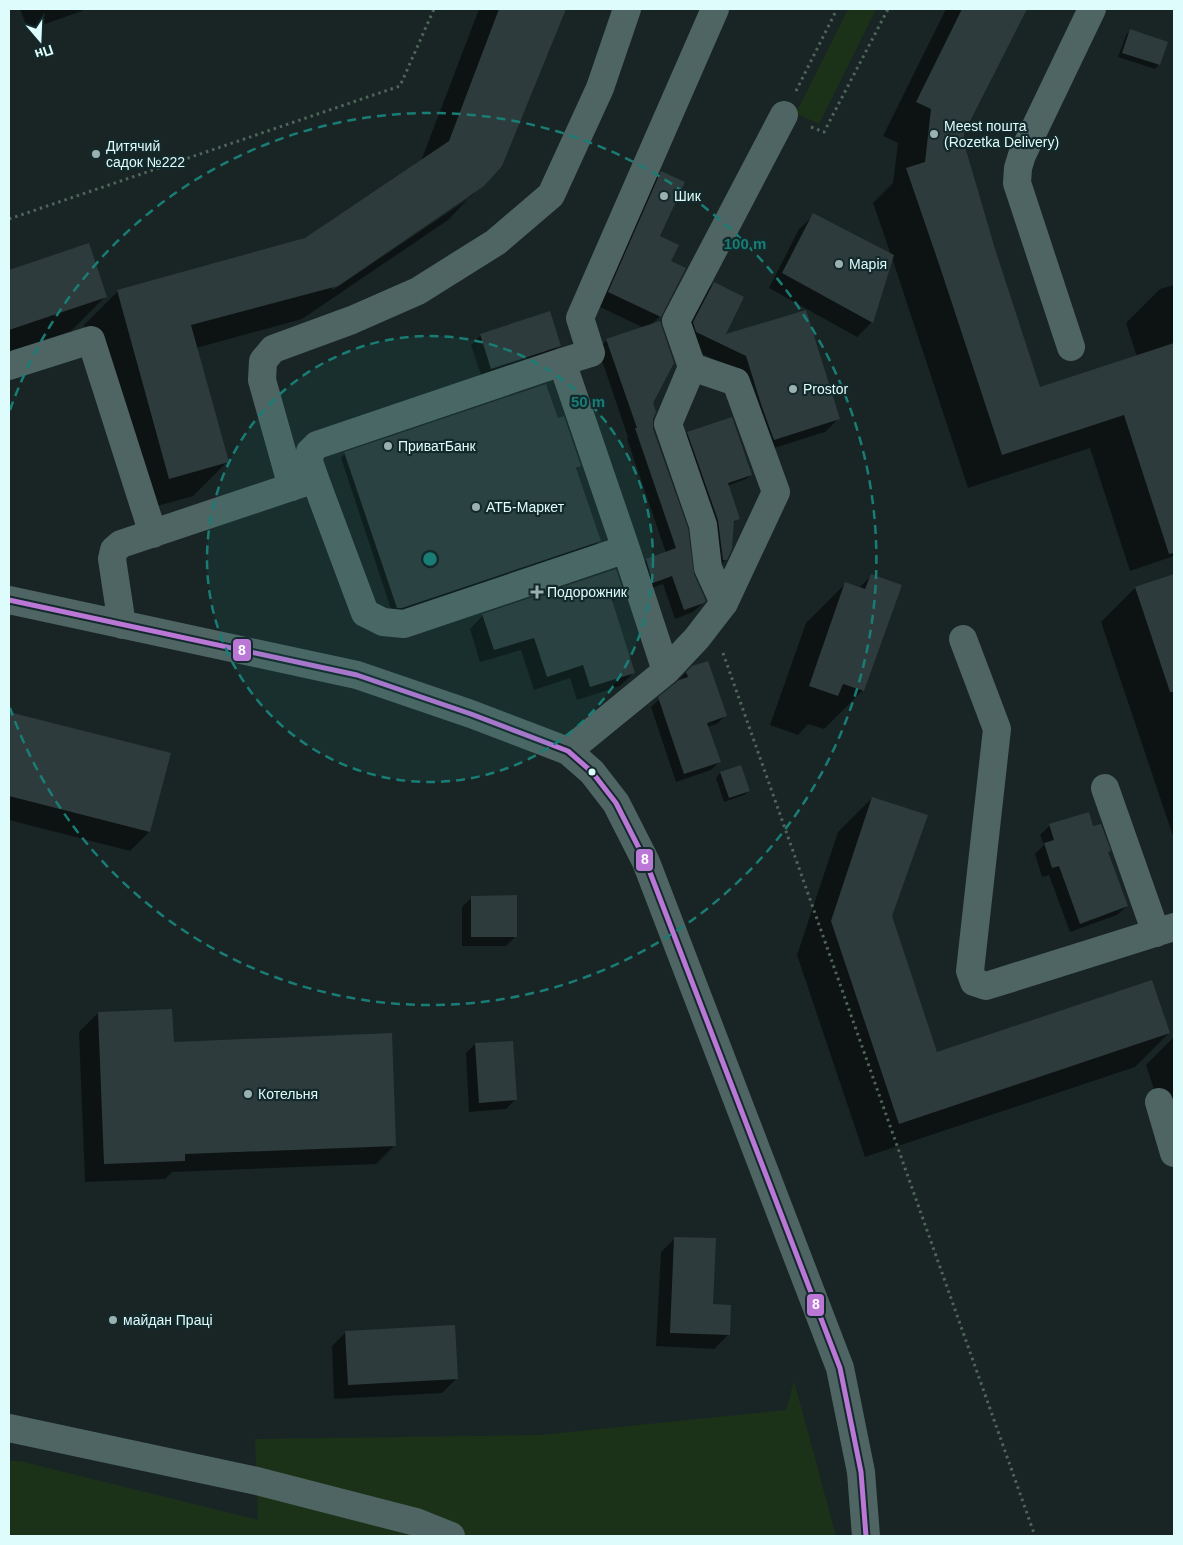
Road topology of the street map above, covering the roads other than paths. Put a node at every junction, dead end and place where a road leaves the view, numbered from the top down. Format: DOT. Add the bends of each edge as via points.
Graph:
graph roads {
  1 [pos="627,9"];
  2 [pos="715,9"];
  3 [pos="1092,9"];
  4 [pos="784,115"];
  5 [pos="1071,348"];
  6 [pos="562,362"];
  7 [pos="9,366"];
  8 [pos="692,367"];
  9 [pos="304,483"];
  10 [pos="153,534"];
  11 [pos="626,549"];
  12 [pos="9,600"];
  13 [pos="717,612"];
  14 [pos="122,625"];
  15 [pos="963,639"];
  16 [pos="666,670"];
  17 [pos="568,751"];
  18 [pos="1104,788"];
  19 [pos="1165,930"];
  20 [pos="1159,1102"];
  21 [pos="1174,1153"];
  22 [pos="9,1428"];
  23 [pos="451,1536"];
  24 [pos="866,1536"];
  1 -- 9 [label="street" via="600,88 551,195 496,242 418,291 273,350 263,361 262,380"];
  2 -- 6 [label="street" via="580,318 591,353"];
  3 -- 5 [label="street" via="1022,154 1017,183"];
  4 -- 8 [label="street" via="676,321"];
  6 -- 9 [label="street" via="317,445 310,452"];
  6 -- 11 [label="street"];
  7 -- 10 [label="street" via="91,340"];
  8 -- 13 [label="street" via="668,424 702,525"];
  8 -- 13 [label="street" via="736,382 776,492"];
  9 -- 10 [label="street"];
  9 -- 11 [label="street" via="365,613 383,622 404,624"];
  10 -- 14 [label="street" via="121,544 114,550 112,559"];
  11 -- 16 [label="street"];
  12 -- 14 [label="street"];
  13 -- 16 [label="street"];
  14 -- 17 [label="street" via="357,675"];
  15 -- 19 [label="street" via="997,729 970,971 974,982 986,986"];
  16 -- 17 [label="street"];
  17 -- 24 [label="street" via="592,772 616,803 646,862 840,1368 861,1472"];
  18 -- 19 [label="street"];
  20 -- 21 [label="street"];
  22 -- 23 [label="street" via="257,1481 416,1522"];
}
